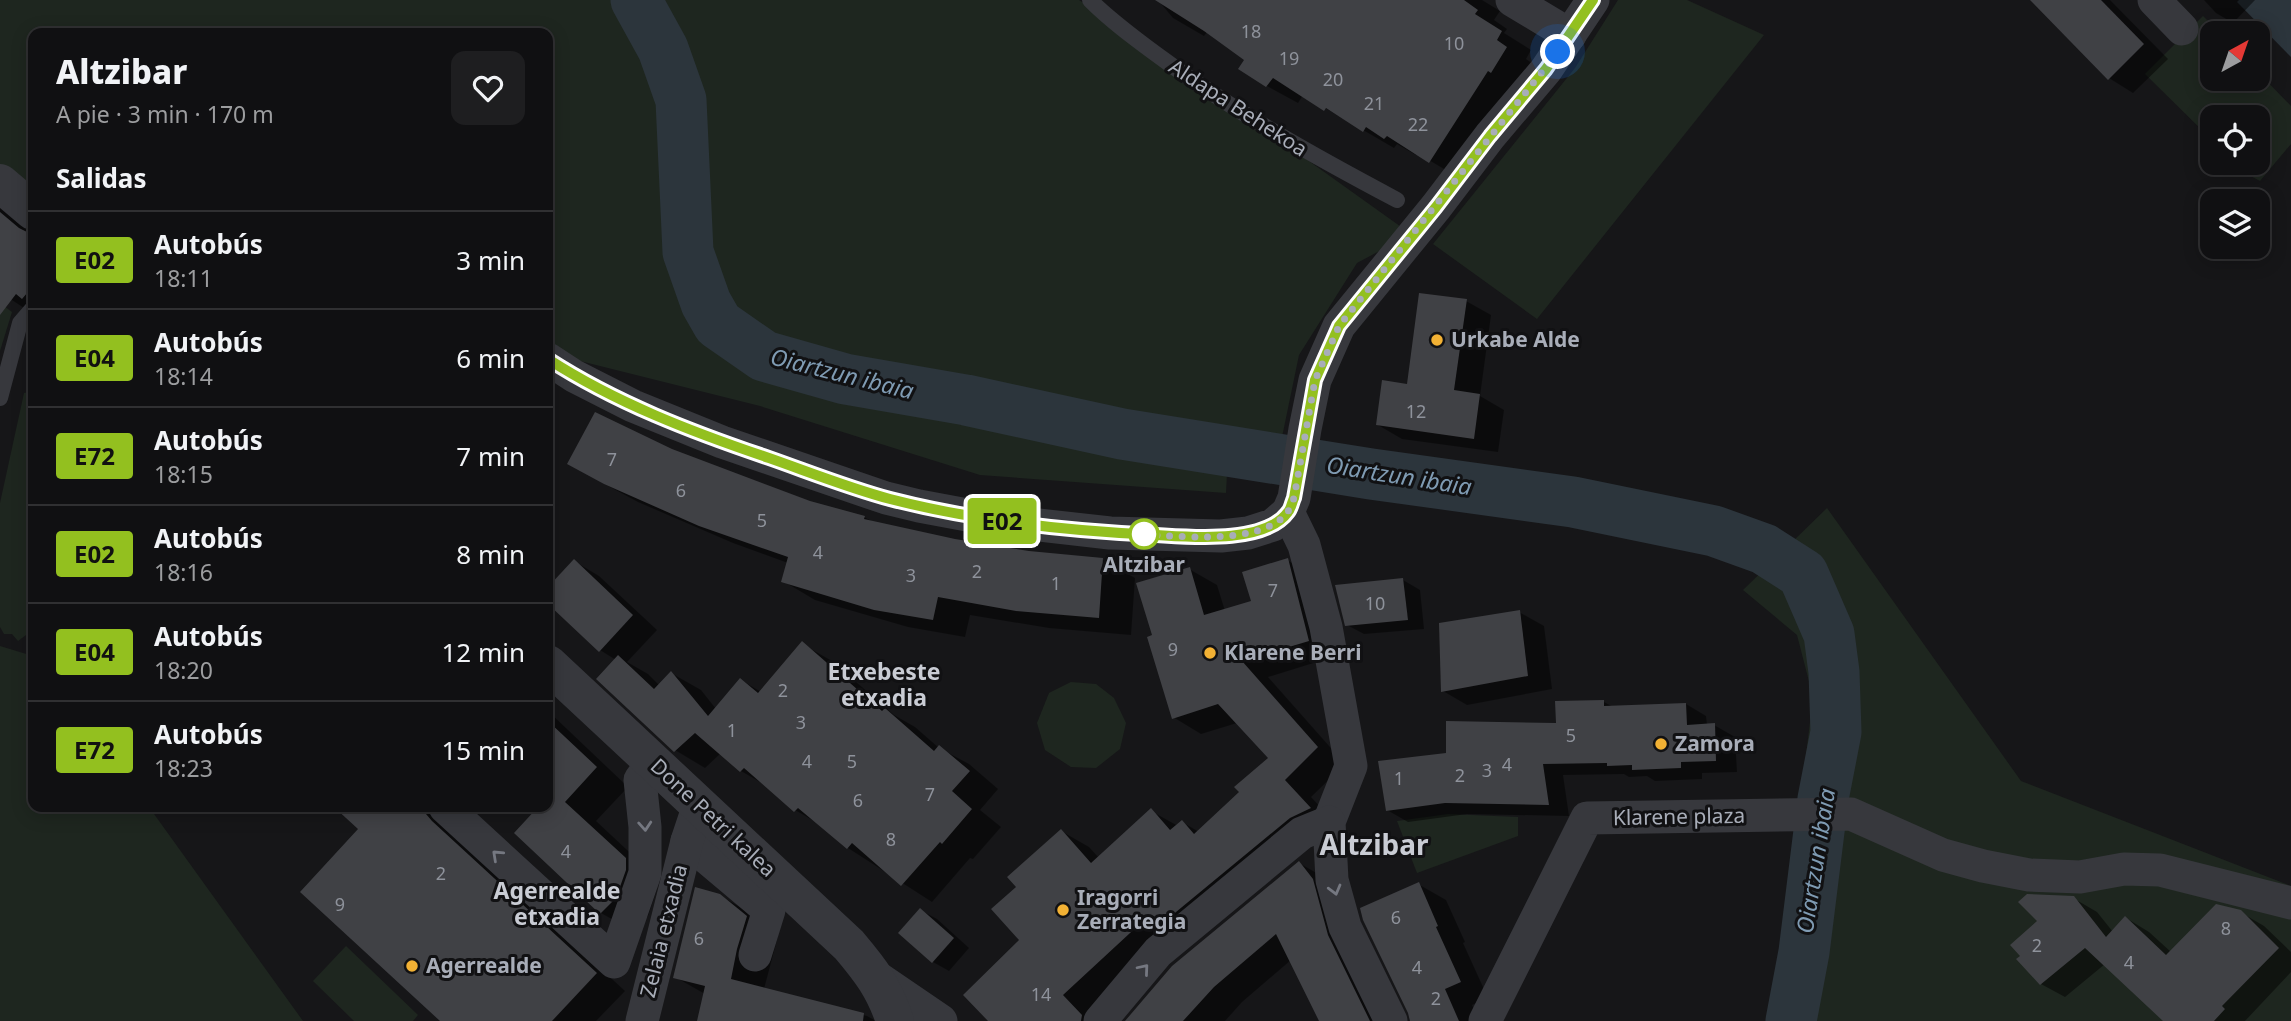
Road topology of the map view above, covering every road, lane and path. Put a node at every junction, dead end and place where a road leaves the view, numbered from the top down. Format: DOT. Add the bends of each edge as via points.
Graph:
graph roads {
  1 [pos="1090,0"];
  2 [pos="1512,0"];
  3 [pos="1593,0"];
  4 [pos="2154,0"];
  5 [pos="2182,29"];
  6 [pos="1570,35"];
  7 [pos="0,183"];
  8 [pos="1397,200"];
  9 [pos="28,207"];
  10 [pos="28,314"];
  11 [pos="553,362"];
  12 [pos="0,398"];
  13 [pos="1288,512"];
  14 [pos="553,669"];
  15 [pos="653,762"];
  16 [pos="699,805"];
  17 [pos="450,812"];
  18 [pos="1329,822"];
  19 [pos="687,841"];
  20 [pos="2291,903"];
  21 [pos="755,955"];
  22 [pos="875,976"];
  23 [pos="642,1021"];
  24 [pos="895,1021"];
  25 [pos="941,1021"];
  26 [pos="1100,1021"];
  27 [pos="1391,1021"];
  28 [pos="1485,1021"];
  1 -- 8 [label="lane, Aldapa Behekoa" via="1107,18 1183,74 1297,147"];
  2 -- 6 [label="street"];
  3 -- 6 [label="street"];
  4 -- 5 [label="street"];
  6 -- 13 [label="street" via="1339,326 1315,380"];
  7 -- 9 [label="street"];
  10 -- 12 [label="lane" via="20,323"];
  11 -- 13 [label="street" via="633,406 722,442 919,506 994,520 1194,537 1248,534 1273,525"];
  13 -- 18 [label="street" via="1304,545 1326,627 1351,765"];
  14 -- 15 [label="street, Done Petri kalea"];
  15 -- 16 [label="street, Done Petri kalea"];
  15 -- 17 [label="street, one-way" via="640,780 645,873 614,962"];
  16 -- 19 [label="street, Zelaia etxadia"];
  16 -- 22 [label="street, Done Petri kalea" via="849,945"];
  26 -- 18 [label="street, one-way" via="1158,952 1302,833"];
  18 -- 27 [label="street, one-way" via="1332,880 1345,927"];
  19 -- 21 [label="street, Zelaia etxadia" via="769,910"];
  19 -- 23 [label="street, Zelaia etxadia"];
  20 -- 28 [label="street, Klarene plaza" via="2160,870 2080,877 2029,875 1983,866 1943,855 1851,814 1587,818"];
  22 -- 24 [label="street, Done Petri kalea"];
  22 -- 25 [label="street, Done Petri kalea"];
}
